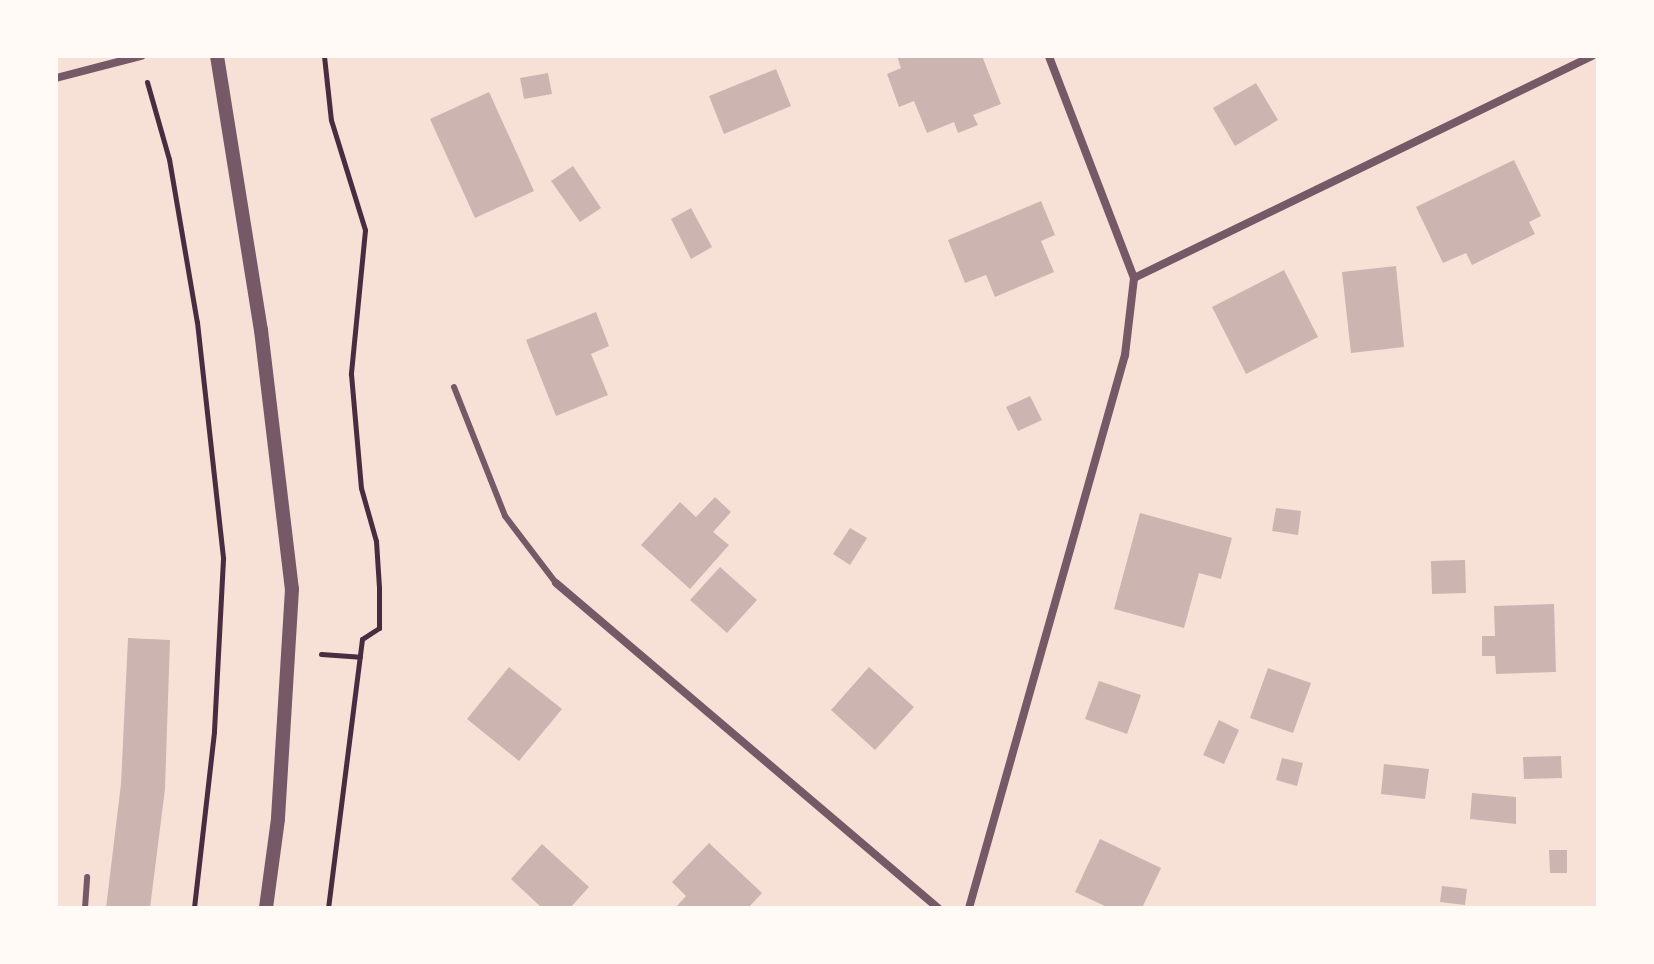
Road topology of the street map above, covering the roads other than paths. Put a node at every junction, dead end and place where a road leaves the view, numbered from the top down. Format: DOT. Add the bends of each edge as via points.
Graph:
graph roads {
  1 [pos="141,56"];
  2 [pos="217,56"];
  3 [pos="1049,56"];
  4 [pos="1592,56"];
  5 [pos="56,78"];
  6 [pos="1134,278"];
  7 [pos="454,387"];
  8 [pos="556,583"];
  9 [pos="87,877"];
  10 [pos="85,908"];
  11 [pos="266,908"];
  12 [pos="938,908"];
  13 [pos="969,908"];
  1 -- 5 [label="street"];
  2 -- 11 [label="street" via="261,330 292,589 278,819"];
  3 -- 6 [label="street"];
  4 -- 6 [label="street"];
  6 -- 13 [label="street" via="1125,355"];
  7 -- 8 [label="lane" via="505,516"];
  8 -- 12 [label="street"];
  9 -- 10 [label="lane"];
}
